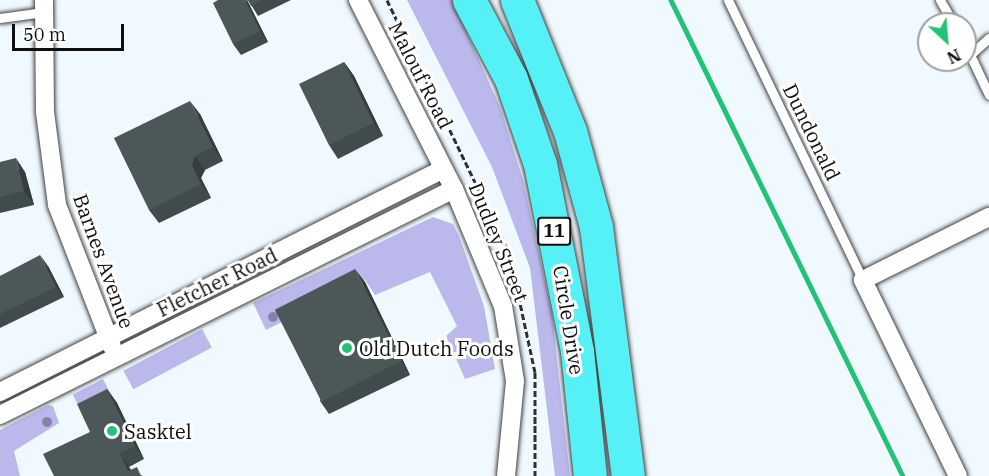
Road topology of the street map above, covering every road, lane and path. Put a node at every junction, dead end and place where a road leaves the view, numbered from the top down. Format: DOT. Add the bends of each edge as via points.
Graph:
graph roads {
  1 [pos="358,0"];
  2 [pos="469,0"];
  3 [pos="518,0"];
  4 [pos="728,0"];
  5 [pos="44,6"];
  6 [pos="0,18"];
  7 [pos="989,38"];
  8 [pos="977,49"];
  9 [pos="977,68"];
  10 [pos="989,95"];
  11 [pos="443,169"];
  12 [pos="454,189"];
  13 [pos="989,218"];
  14 [pos="863,280"];
  15 [pos="108,339"];
  16 [pos="117,357"];
  17 [pos="0,392"];
  18 [pos="0,415"];
  19 [pos="506,476"];
  20 [pos="590,476"];
  21 [pos="628,476"];
  22 [pos="958,476"];
  1 -- 11 [label="street, Malouf Road"];
  2 -- 20 [label="highway, Circle Drive / 11" via="511,80 540,164 577,351"];
  3 -- 21 [label="highway, Circle Drive / 11" via="570,131 596,227"];
  4 -- 14 [label="lane, Dundonald"];
  5 -- 6 [label="lane"];
  5 -- 15 [label="street, Barnes Avenue" via="45,112 57,205"];
  7 -- 8 [label="lane"];
  9 -- 10 [label="lane"];
  11 -- 12 [label="street, Dudley Street"];
  11 -- 15 [label="street, Fletcher Road"];
  12 -- 16 [label="street, Fletcher Road"];
  12 -- 19 [label="street, Dudley Street" via="494,280 511,342 514,381"];
  13 -- 14 [label="street"];
  14 -- 22 [label="street"];
  15 -- 16 [label="street, Barnes Avenue"];
  15 -- 17 [label="street, Fletcher Road"];
  16 -- 18 [label="street, Fletcher Road"];
}
